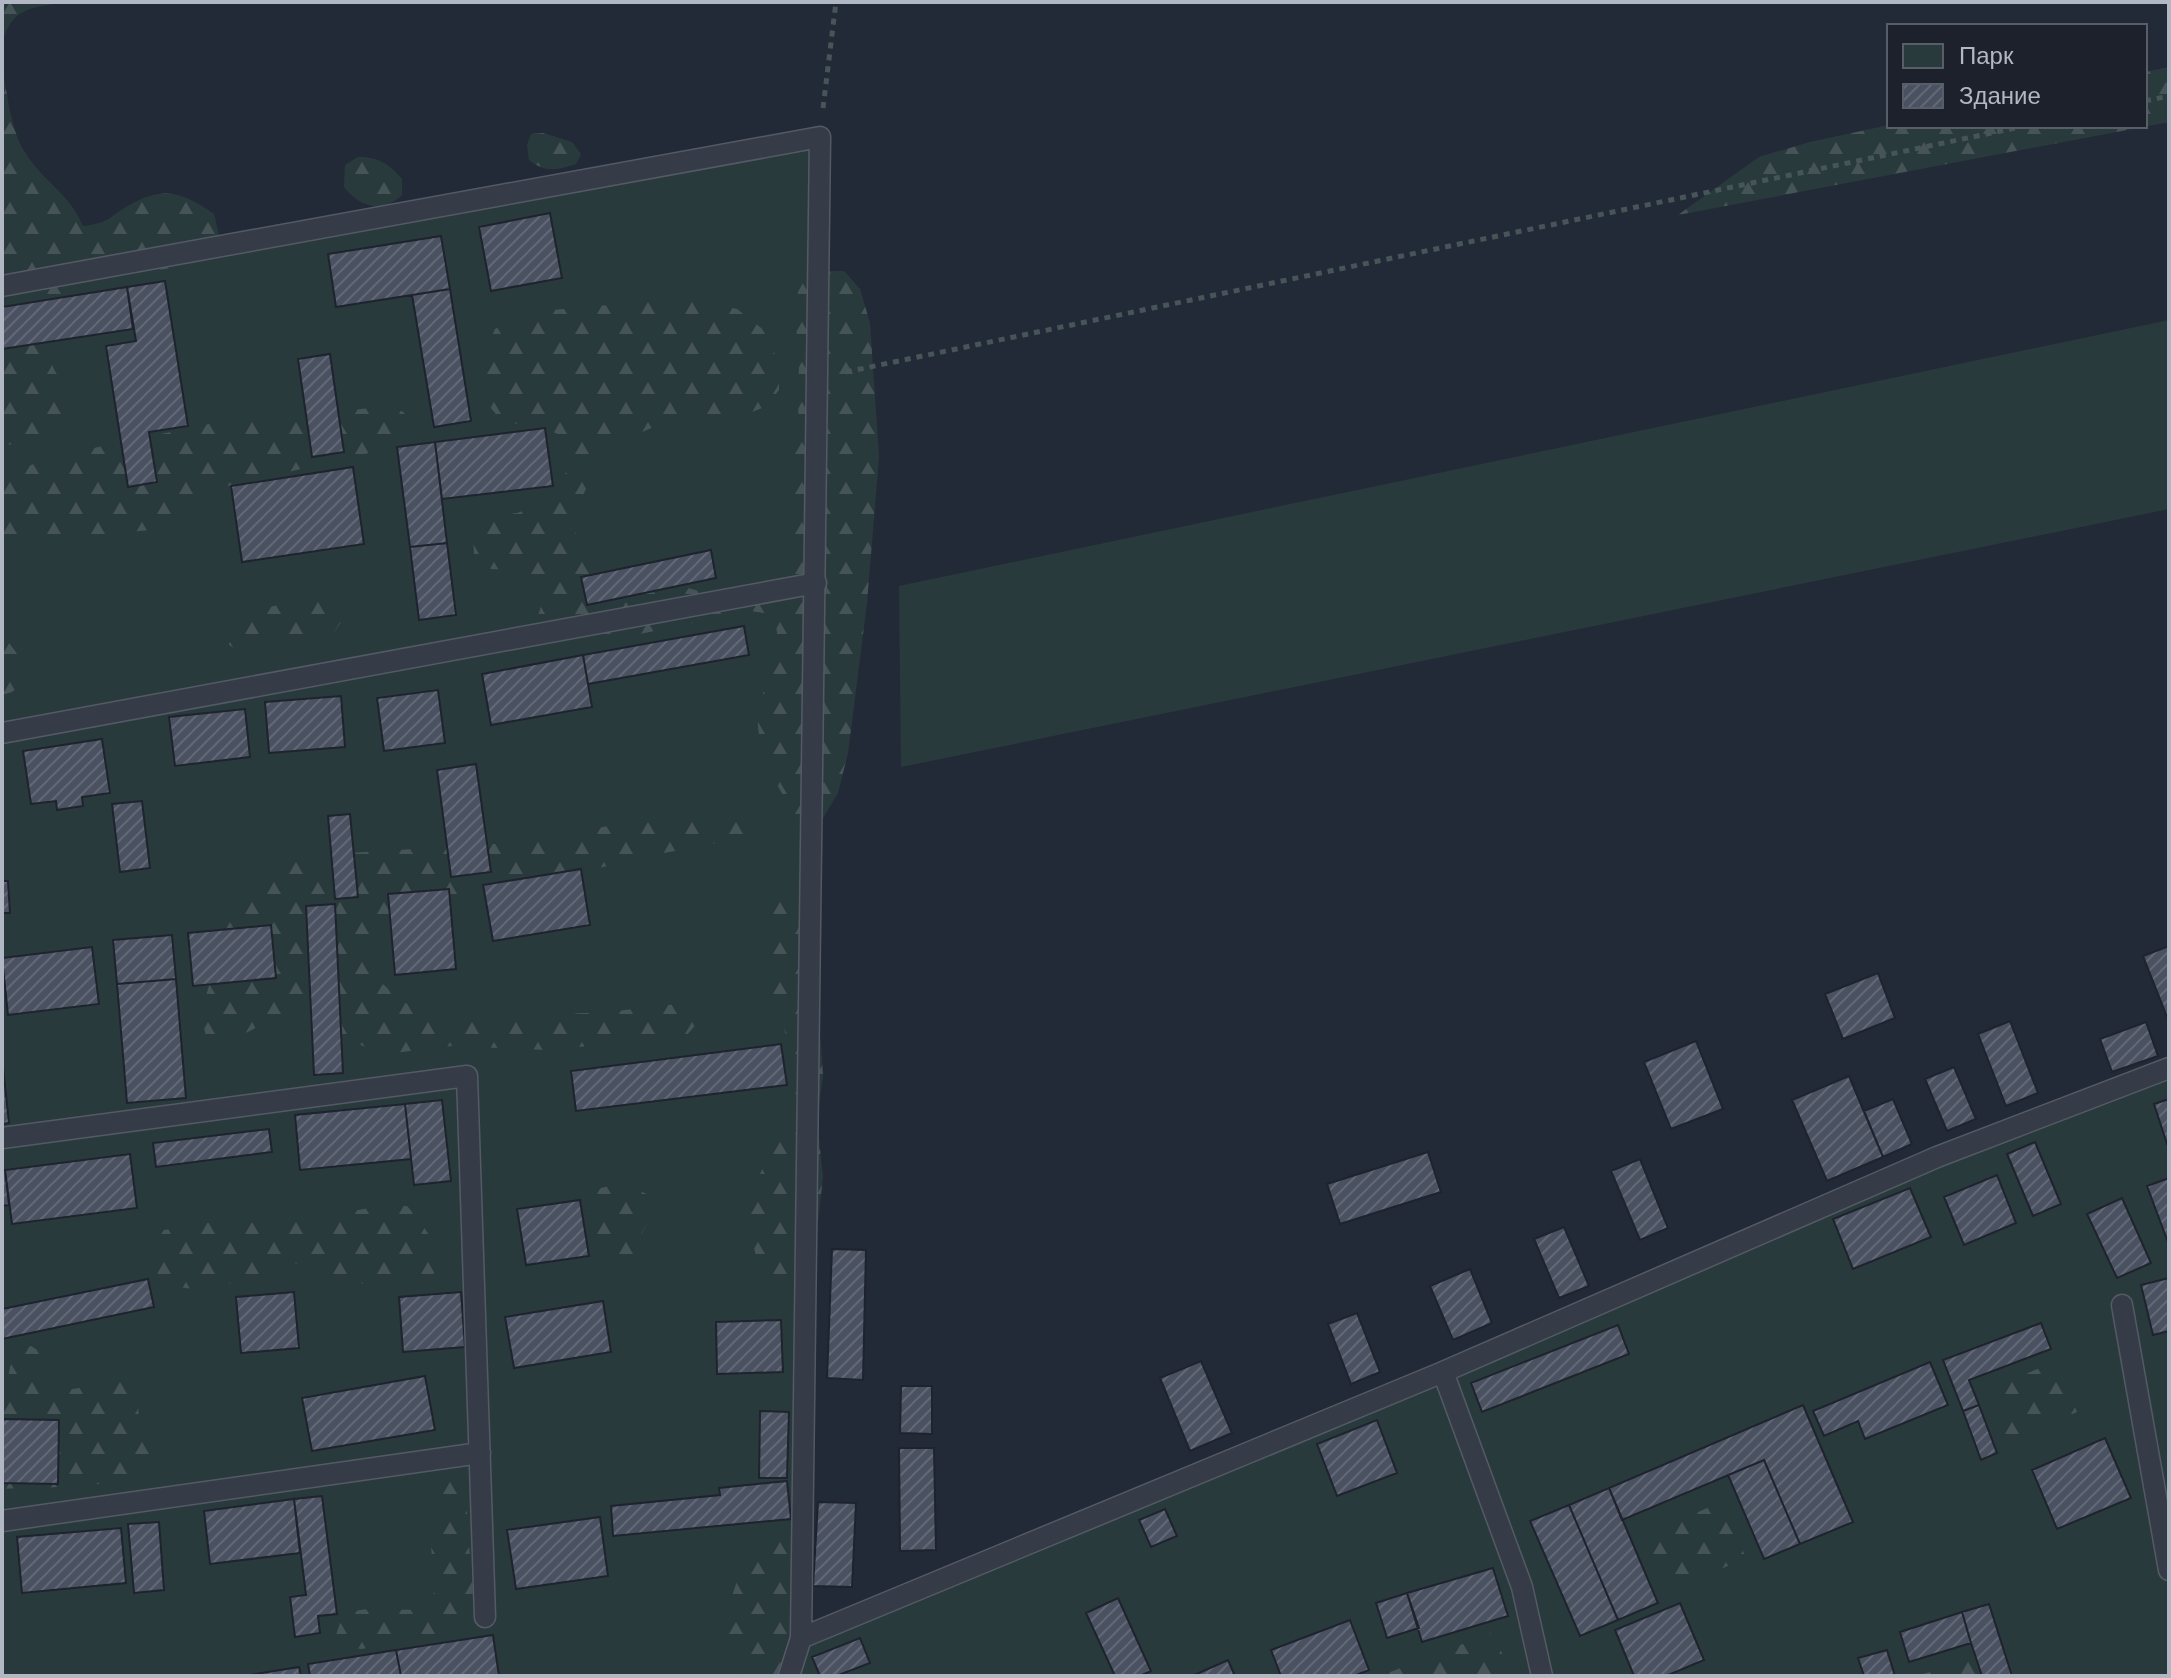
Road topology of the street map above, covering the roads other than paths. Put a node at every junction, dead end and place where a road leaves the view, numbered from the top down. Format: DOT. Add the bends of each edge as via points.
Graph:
graph roads {
  1 [pos="2,286"];
  2 [pos="816,583"];
  3 [pos="2,733"];
  4 [pos="2169,1068"];
  5 [pos="2,1138"];
  6 [pos="2122,1305"];
  7 [pos="1443,1372"];
  8 [pos="480,1453"];
  9 [pos="2,1521"];
  10 [pos="2169,1570"];
  11 [pos="485,1617"];
  12 [pos="801,1638"];
  13 [pos="789,1676"];
  14 [pos="1542,1676"];
  1 -- 2 [label="lane" via="820,137"];
  2 -- 3 [label="lane"];
  2 -- 12 [label="lane"];
  4 -- 7 [label="lane" via="1937,1157"];
  5 -- 8 [label="lane" via="467,1076"];
  6 -- 10 [label="lane"];
  7 -- 12 [label="lane"];
  7 -- 14 [label="lane" via="1522,1587"];
  8 -- 9 [label="lane"];
  8 -- 11 [label="lane"];
  12 -- 13 [label="lane"];
}
